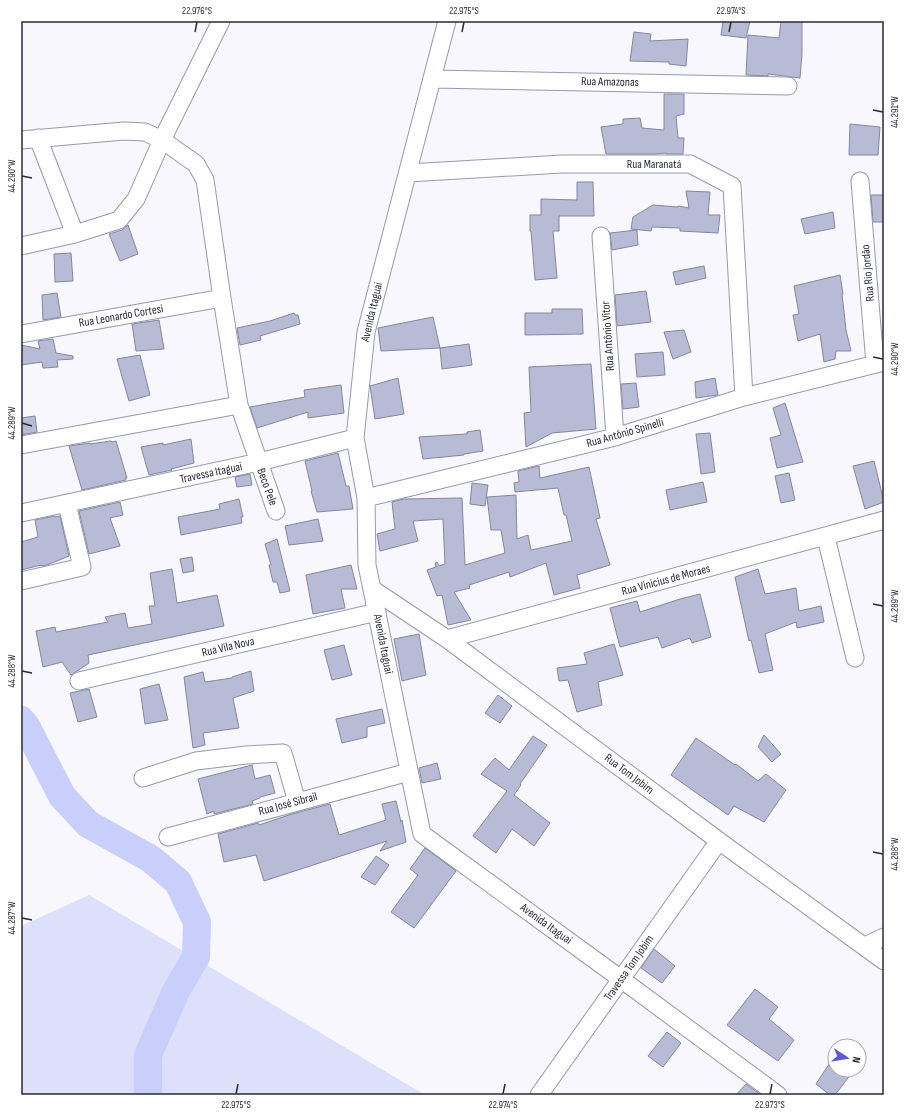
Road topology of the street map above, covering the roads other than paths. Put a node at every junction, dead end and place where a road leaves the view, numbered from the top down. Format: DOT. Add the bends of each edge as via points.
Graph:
graph roads {
  1 [pos="221,21"];
  2 [pos="447,21"];
  3 [pos="432,79"];
  4 [pos="788,86"];
  5 [pos="38,138"];
  6 [pos="21,140"];
  7 [pos="162,140"];
  8 [pos="408,173"];
  9 [pos="860,181"];
  10 [pos="75,234"];
  11 [pos="602,236"];
  12 [pos="21,246"];
  13 [pos="222,298"];
  14 [pos="21,334"];
  15 [pos="880,363"];
  16 [pos="744,397"];
  17 [pos="239,405"];
  18 [pos="615,437"];
  19 [pos="355,438"];
  20 [pos="21,445"];
  21 [pos="259,462"];
  22 [pos="366,498"];
  23 [pos="67,504"];
  24 [pos="276,511"];
  25 [pos="21,514"];
  26 [pos="884,520"];
  27 [pos="826,537"];
  28 [pos="21,581"];
  29 [pos="372,589"];
  30 [pos="376,612"];
  31 [pos="447,639"];
  32 [pos="855,658"];
  33 [pos="79,681"];
  34 [pos="409,772"];
  35 [pos="143,778"];
  36 [pos="297,802"];
  37 [pos="168,838"];
  38 [pos="720,841"];
  39 [pos="884,937"];
  40 [pos="865,946"];
  41 [pos="884,961"];
  42 [pos="621,979"];
  43 [pos="539,1095"];
  44 [pos="778,1095"];
  1 -- 7 [label="street"];
  2 -- 3 [label="street, Avenida Itaguai"];
  3 -- 4 [label="street, Rua Amazonas"];
  3 -- 8 [label="street, Avenida Itaguai"];
  5 -- 6 [label="street"];
  5 -- 7 [label="street" via="124,131 146,132"];
  5 -- 10 [label="street"];
  7 -- 10 [label="street" via="136,199 119,220"];
  7 -- 13 [label="street" via="196,164 205,180"];
  8 -- 16 [label="street, Rua Maranatá" via="562,164 690,164 732,186"];
  8 -- 19 [label="street, Avenida Itaguai" via="366,332"];
  9 -- 15 [label="street, Rua Rio Jordão"];
  10 -- 12 [label="street"];
  11 -- 18 [label="street, Rua Antônio Vitor"];
  13 -- 14 [label="street, Rua Leonardo Cortesi"];
  13 -- 17 [label="street"];
  15 -- 16 [label="street, Rua Antônio Spinelli"];
  16 -- 18 [label="street, Rua Antônio Spinelli"];
  17 -- 20 [label="street"];
  17 -- 21 [label="street"];
  18 -- 22 [label="street, Rua Antônio Spinelli"];
  19 -- 21 [label="street, Travessa Itaguai"];
  19 -- 22 [label="street, Avenida Itaguai"];
  21 -- 23 [label="street, Travessa Itaguai"];
  21 -- 24 [label="street, Beco Pele"];
  22 -- 29 [label="street, Avenida Itaguai" via="367,565"];
  23 -- 25 [label="street, Travessa Itaguai"];
  23 -- 28 [label="street" via="82,567"];
  26 -- 27 [label="street, Rua Vinicius de Moraes"];
  27 -- 31 [label="street, Rua Vinicius de Moraes"];
  27 -- 32 [label="street"];
  29 -- 30 [label="street, Avenida Itaguai"];
  29 -- 31 [label="street, Rua Tom Jobim"];
  30 -- 33 [label="street, Rua Vila Nova"];
  30 -- 34 [label="street, Avenida Itaguai"];
  31 -- 38 [label="street, Rua Tom Jobim"];
  34 -- 36 [label="street, Rua José Sibrail"];
  34 -- 42 [label="street, Avenida Itaguai" via="422,834"];
  35 -- 36 [label="street" via="196,761 283,753"];
  36 -- 37 [label="street, Rua José Sibrail"];
  38 -- 40 [label="street, Rua Tom Jobim"];
  38 -- 42 [label="street, Travessa Tom Jobim"];
  39 -- 40 [label="street"];
  40 -- 41 [label="street, Rua Tom Jobim"];
  42 -- 43 [label="street, Travessa Tom Jobim"];
  42 -- 44 [label="street, Avenida Itaguai"];
}
